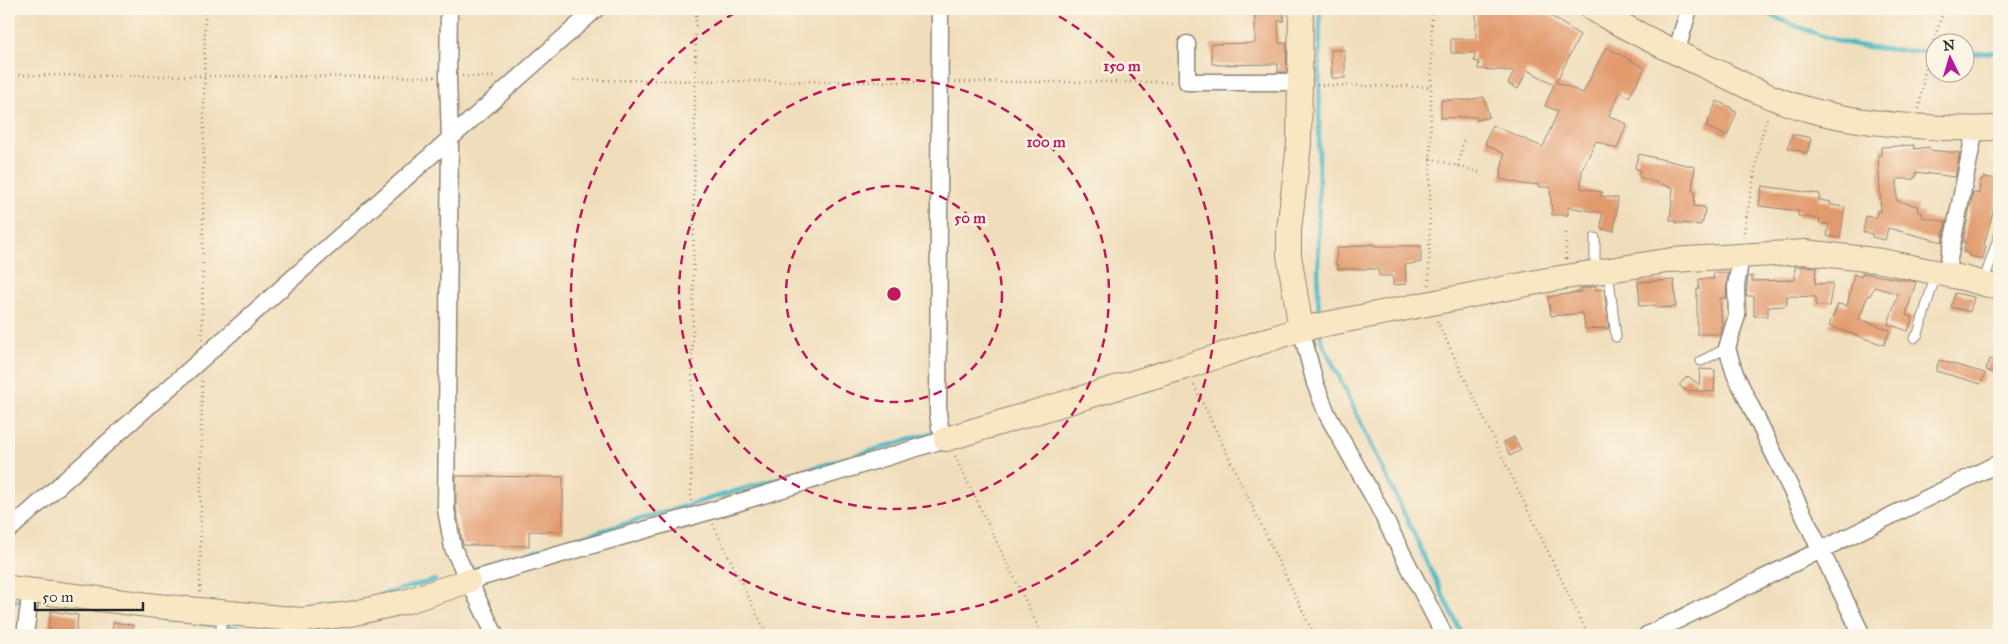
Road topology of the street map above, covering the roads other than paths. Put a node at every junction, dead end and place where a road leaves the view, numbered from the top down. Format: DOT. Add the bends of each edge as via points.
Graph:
graph roads {
  1 [pos="449,9"];
  2 [pos="596,9"];
  3 [pos="940,9"];
  4 [pos="1301,9"];
  5 [pos="1593,9"];
  6 [pos="1689,9"];
  7 [pos="1187,44"];
  8 [pos="1676,54"];
  9 [pos="1301,83"];
  10 [pos="1999,128"];
  11 [pos="1976,129"];
  12 [pos="450,140"];
  13 [pos="1999,236"];
  14 [pos="1596,238"];
  15 [pos="1741,255"];
  16 [pos="1601,271"];
  17 [pos="1941,273"];
  18 [pos="1991,286"];
  19 [pos="1301,329"];
  20 [pos="1616,337"];
  21 [pos="1914,338"];
  22 [pos="1727,348"];
  23 [pos="1701,361"];
  24 [pos="946,439"];
  25 [pos="1999,463"];
  26 [pos="9,530"];
  27 [pos="1821,550"];
  28 [pos="468,581"];
  29 [pos="20,589"];
  30 [pos="214,620"];
  31 [pos="25,635"];
  32 [pos="495,635"];
  33 [pos="1444,635"];
  34 [pos="1647,635"];
  35 [pos="1862,635"];
  1 -- 12 [label="street"];
  2 -- 12 [label="street"];
  3 -- 24 [label="street" via="938,413"];
  4 -- 9 [label="street"];
  5 -- 8 [label="street"];
  6 -- 8 [label="street"];
  7 -- 9 [label="street" via="1187,82"];
  8 -- 11 [label="street" via="1773,98 1804,108 1840,116"];
  9 -- 19 [label="street" via="1299,144 1289,230 1289,255"];
  10 -- 11 [label="street"];
  11 -- 17 [label="street"];
  12 -- 26 [label="street"];
  12 -- 28 [label="street" via="446,509 453,548"];
  13 -- 18 [label="lane"];
  14 -- 16 [label="lane"];
  15 -- 16 [label="street" via="1672,260"];
  15 -- 17 [label="street" via="1805,252 1882,261"];
  15 -- 22 [label="street" via="1736,287 1737,315"];
  16 -- 19 [label="street"];
  16 -- 20 [label="lane"];
  17 -- 18 [label="street"];
  17 -- 21 [label="lane"];
  19 -- 24 [label="street"];
  19 -- 33 [label="street" via="1327,414"];
  22 -- 23 [label="lane"];
  22 -- 27 [label="street" via="1735,374"];
  24 -- 28 [label="street"];
  25 -- 27 [label="street"];
  27 -- 34 [label="street"];
  27 -- 35 [label="street"];
  28 -- 30 [label="street" via="408,601 331,617"];
  28 -- 32 [label="street"];
  29 -- 30 [label="street"];
  29 -- 31 [label="street"];
}
